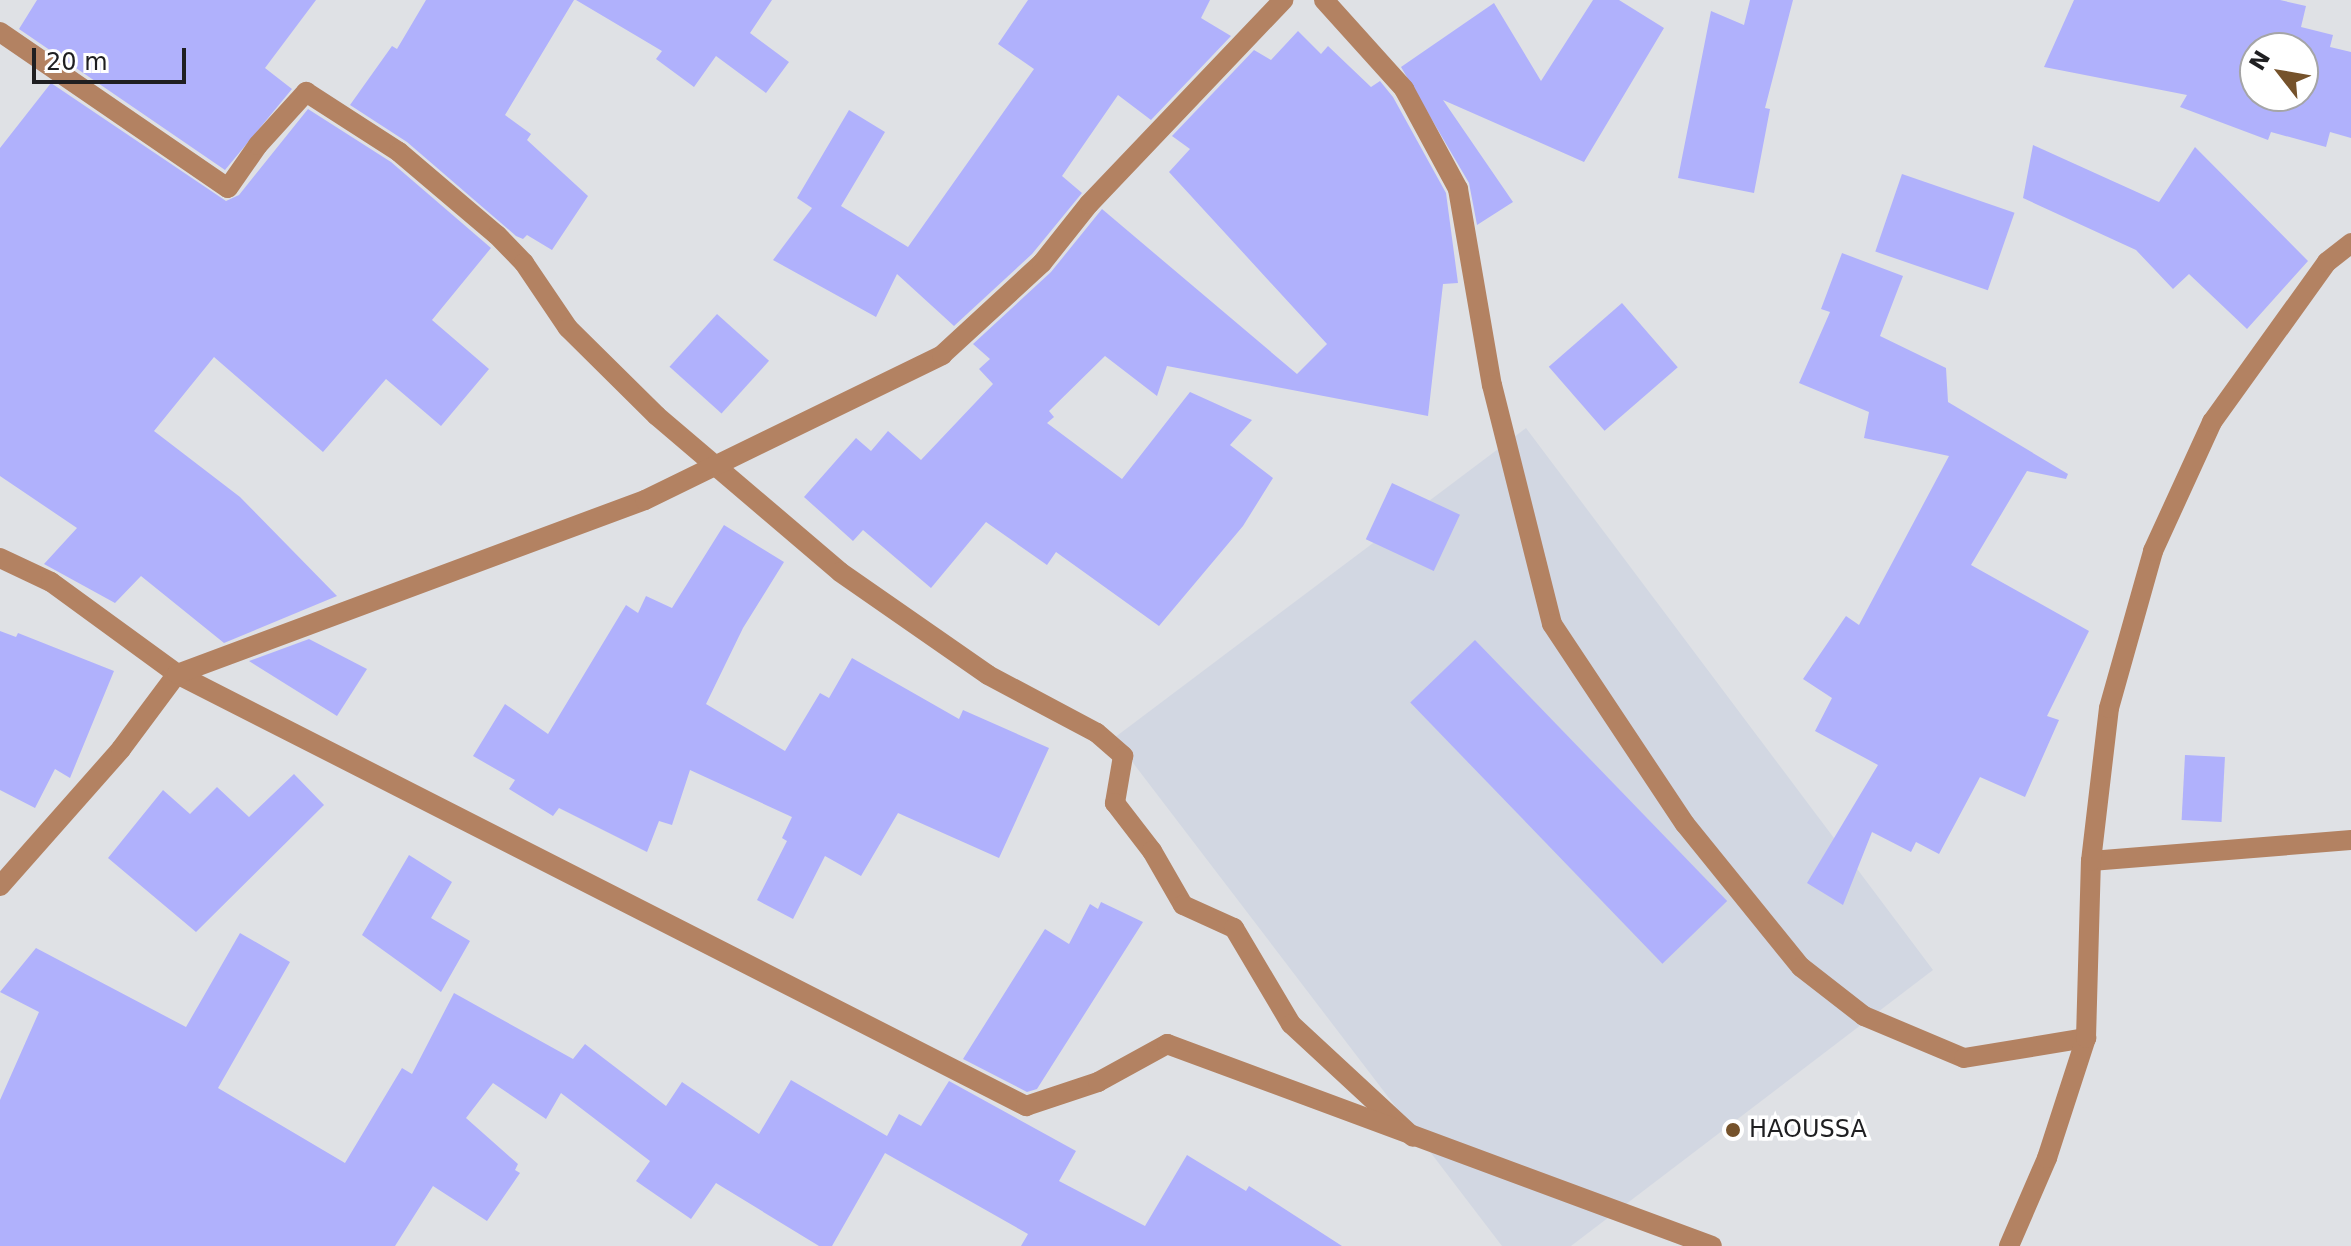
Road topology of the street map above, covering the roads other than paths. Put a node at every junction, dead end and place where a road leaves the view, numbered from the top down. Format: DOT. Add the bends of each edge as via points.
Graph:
graph roads {
  1 [pos="1283,0"];
  2 [pos="1324,0"];
  3 [pos="0,32"];
  4 [pos="2351,243"];
  5 [pos="718,466"];
  6 [pos="0,558"];
  7 [pos="177,674"];
  8 [pos="2351,840"];
  9 [pos="2091,861"];
  10 [pos="0,886"];
  11 [pos="2086,1038"];
  12 [pos="1413,1137"];
  13 [pos="1712,1246"];
  14 [pos="2009,1246"];
  1 -- 5 [label="street" via="1089,204 1042,263 942,355"];
  2 -- 11 [label="street" via="1404,89 1458,189 1492,385 1552,624 1685,824 1801,967 1864,1016 1964,1058"];
  3 -- 5 [label="street" via="228,188 306,92 399,152 497,235 524,263 568,328 657,416"];
  4 -- 9 [label="street" via="2327,262 2212,422 2153,551 2109,708"];
  5 -- 7 [label="street" via="645,500"];
  5 -- 12 [label="street" via="840,572 988,675 1097,733 1123,756 1115,803 1152,851 1183,905 1234,928 1291,1024"];
  6 -- 7 [label="street" via="51,582"];
  7 -- 10 [label="street" via="121,749"];
  7 -- 12 [label="street" via="1026,1106 1098,1082 1167,1044"];
  8 -- 9 [label="street"];
  9 -- 11 [label="street"];
  11 -- 14 [label="street" via="2047,1158"];
  12 -- 13 [label="street"];
}
